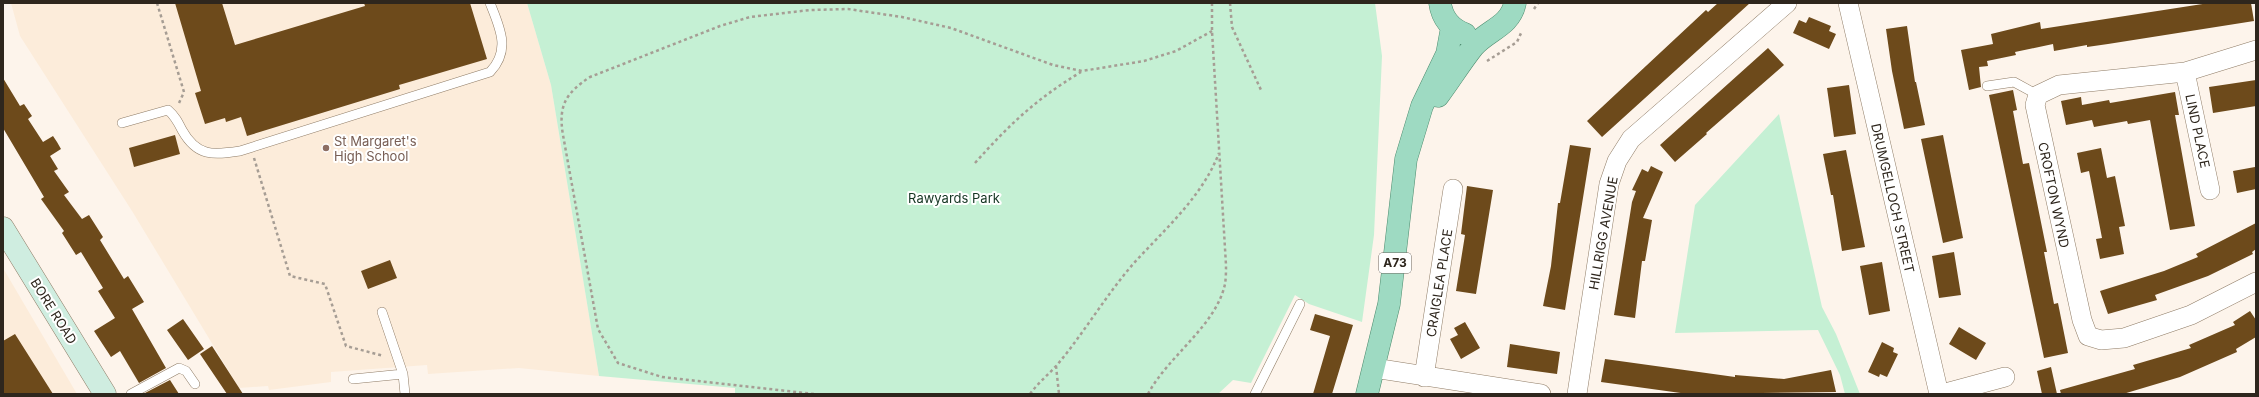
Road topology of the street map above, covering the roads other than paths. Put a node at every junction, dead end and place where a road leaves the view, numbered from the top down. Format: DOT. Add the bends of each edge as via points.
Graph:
graph roads {
  1 [pos="490,3"];
  2 [pos="1440,3"];
  3 [pos="1787,3"];
  4 [pos="1848,3"];
  5 [pos="1519,6"];
  6 [pos="1452,27"];
  7 [pos="1484,36"];
  8 [pos="2256,50"];
  9 [pos="2185,72"];
  10 [pos="1987,86"];
  11 [pos="2038,95"];
  12 [pos="122,123"];
  13 [pos="1413,131"];
  14 [pos="1453,189"];
  15 [pos="2210,190"];
  16 [pos="3,228"];
  17 [pos="2256,282"];
  18 [pos="1300,304"];
  19 [pos="382,312"];
  20 [pos="1374,368"];
  21 [pos="403,374"];
  22 [pos="2005,377"];
  23 [pos="353,379"];
  24 [pos="1436,383"];
  25 [pos="195,384"];
  26 [pos="105,394"];
  27 [pos="130,394"];
  28 [pos="405,394"];
  29 [pos="1255,394"];
  30 [pos="1367,394"];
  31 [pos="1541,394"];
  32 [pos="1577,394"];
  33 [pos="1939,394"];
  34 [pos="1942,394"];
  1 -- 12 [label="lane" via="502,32 503,50 490,72 240,151 218,154 205,152 194,146 168,110"];
  2 -- 6 [label="main road" via="1444,18"];
  3 -- 32 [label="street, HILLRIGG AVENUE" via="1631,139 1617,161 1609,184"];
  4 -- 33 [label="street, DRUMGELLOCH STREET"];
  5 -- 7 [label="main road, A73" via="1503,24"];
  6 -- 7 [label="main road" via="1470,36"];
  6 -- 13 [label="main road, A73" via="1447,54"];
  7 -- 13 [label="main road, A73" via="1473,47"];
  8 -- 9 [label="street"];
  9 -- 11 [label="street" via="2059,85"];
  9 -- 15 [label="street, LIND PLACE"];
  10 -- 11 [label="lane" via="2014,82"];
  11 -- 17 [label="street, CROFTON WYND" via="2038,116 2082,320 2088,336 2101,340 2124,338 2191,315"];
  13 -- 20 [label="main road, A73" via="1406,159 1390,296"];
  14 -- 24 [label="street, CRAIGLEA PLACE"];
  16 -- 26 [label="main road, BORE ROAD"];
  18 -- 29 [label="lane"];
  19 -- 21 [label="lane"];
  20 -- 24 [label="street"];
  20 -- 30 [label="main road, A73"];
  21 -- 23 [label="lane"];
  21 -- 28 [label="lane"];
  22 -- 34 [label="street"];
  24 -- 31 [label="street"];
  25 -- 27 [label="lane" via="186,371 179,368"];
}
